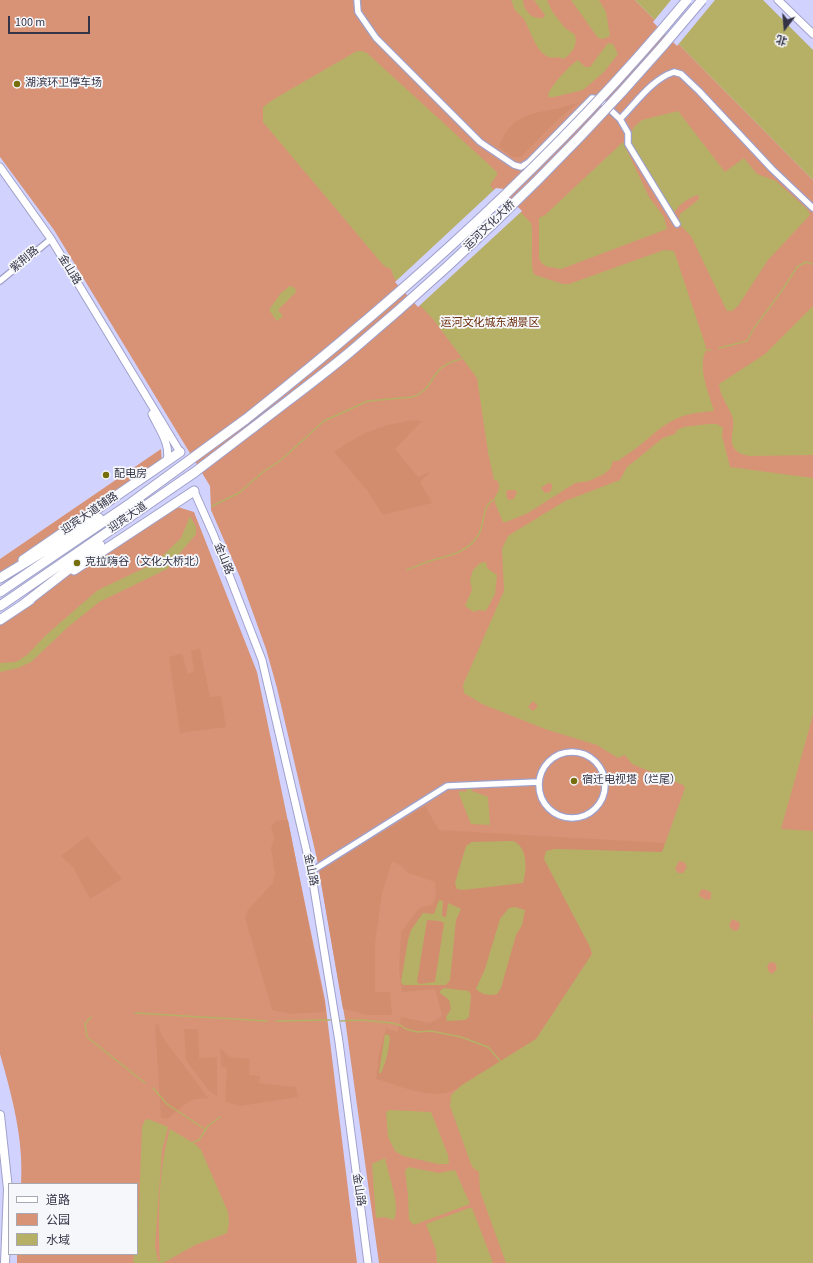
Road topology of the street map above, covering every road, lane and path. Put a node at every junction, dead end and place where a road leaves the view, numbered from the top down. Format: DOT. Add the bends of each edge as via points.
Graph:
graph roads {
  1 [pos="357,0"];
  2 [pos="687,0"];
  3 [pos="702,0"];
  4 [pos="778,0"];
  5 [pos="813,34"];
  6 [pos="620,119"];
  7 [pos="0,167"];
  8 [pos="813,208"];
  9 [pos="676,224"];
  10 [pos="51,239"];
  11 [pos="0,281"];
  12 [pos="133,376"];
  13 [pos="246,419"];
  14 [pos="254,427"];
  15 [pos="211,446"];
  16 [pos="224,451"];
  17 [pos="180,452"];
  18 [pos="167,461"];
  19 [pos="194,491"];
  20 [pos="0,577"];
  21 [pos="0,592"];
  22 [pos="25,603"];
  23 [pos="0,606"];
  24 [pos="0,620"];
  25 [pos="538,782"];
  26 [pos="311,870"];
  27 [pos="0,1115"];
  28 [pos="5,1263"];
  29 [pos="368,1263"];
  1 -- 6 [label="street" via="358,12 376,38 480,142 514,165 521,167 529,162 592,98 599,100"];
  2 -- 13 [label="main road, 运河文化大桥, bridge" via="584,115 487,212 335,349"];
  3 -- 14 [label="main road, 运河文化大桥, bridge" via="598,118 477,239 349,353"];
  4 -- 5 [label="street"];
  6 -- 8 [label="street" via="667,74 681,74"];
  6 -- 9 [label="street" via="628,133 628,144"];
  7 -- 10 [label="street, 金山路"];
  10 -- 11 [label="street, 紫荆路"];
  10 -- 12 [label="street, 金山路"];
  12 -- 17 [label="street, 金山路"];
  12 -- 18 [label="street, 金山路" via="167,446"];
  13 -- 15 [label="main road, 迎宾大道"];
  14 -- 16 [label="main road, 迎宾大道"];
  15 -- 20 [label="main road" via="90,524"];
  15 -- 21 [label="main road, 迎宾大道"];
  16 -- 22 [label="main road" via="193,478"];
  16 -- 23 [label="main road, 迎宾大道"];
  17 -- 18 [label="main road, 迎宾大道辅路"];
  18 -- 20 [label="main road, 迎宾大道辅路"];
  19 -- 22 [label="main road"];
  19 -- 26 [label="street, 金山路" via="262,660"];
  22 -- 24 [label="main road"];
  25 -- 25 [label="street" via="539,792 547,806 560,816 570,818 581,817 599,805 606,785 604,775 596,762 584,753 574,751 554,756 546,763"];
  25 -- 26 [label="street" via="447,786"];
  26 -- 29 [label="street, 金山路" via="339,1042"];
  27 -- 28 [label="main road" via="8,1189"];
}
